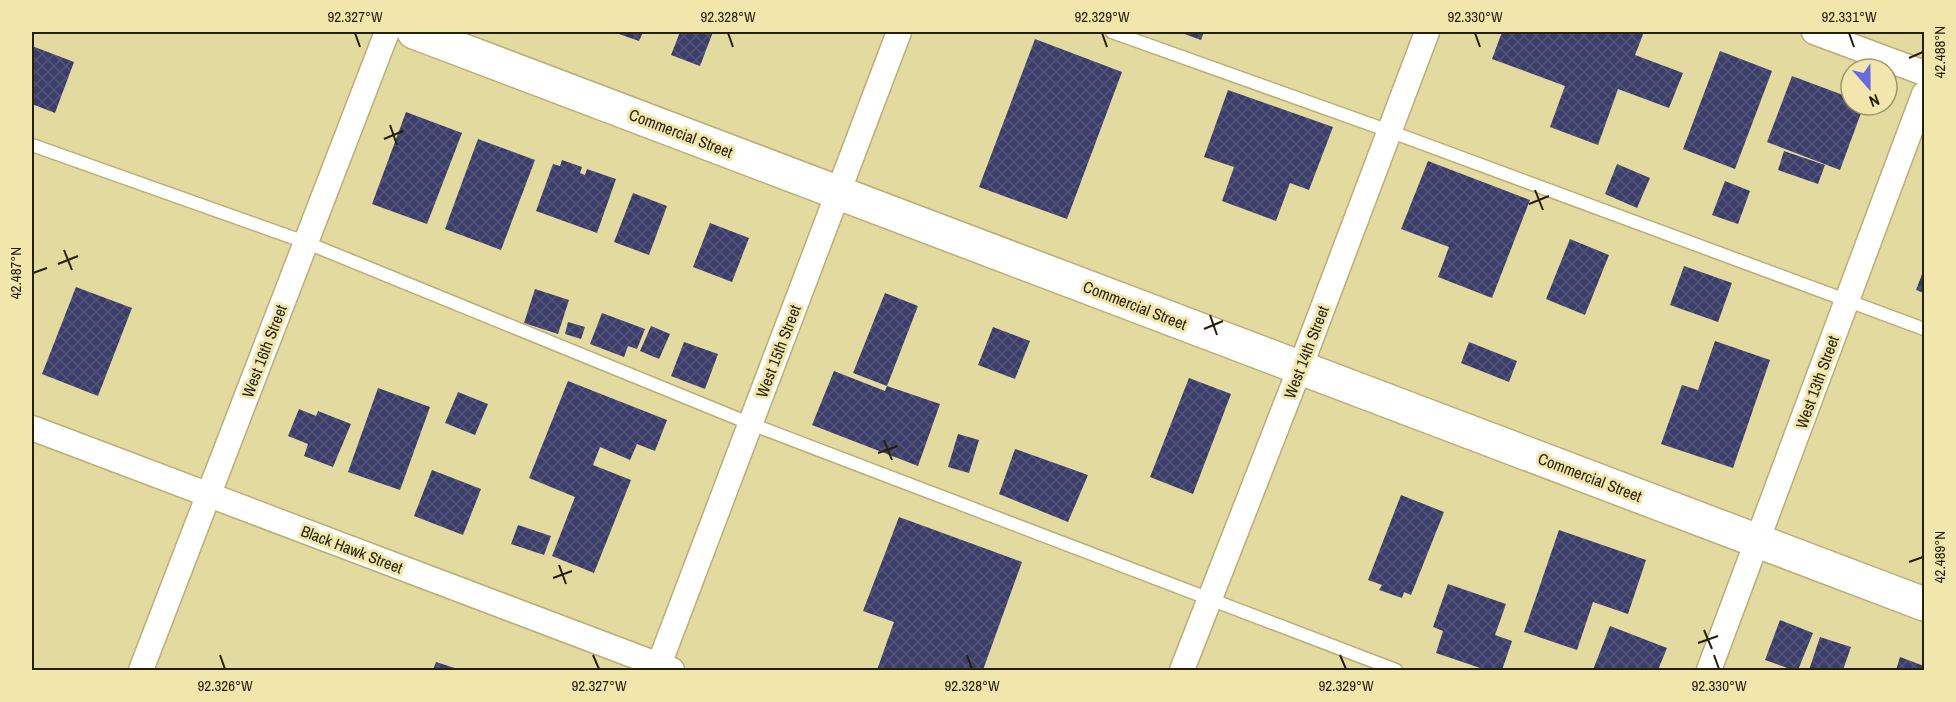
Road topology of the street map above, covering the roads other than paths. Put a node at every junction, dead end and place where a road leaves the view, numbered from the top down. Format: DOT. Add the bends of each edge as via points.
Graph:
graph roads {
  1 [pos="387,32"];
  2 [pos="414,32"];
  3 [pos="899,32"];
  4 [pos="1112,32"];
  5 [pos="1427,32"];
  6 [pos="1814,32"];
  7 [pos="1924,74"];
  8 [pos="1924,94"];
  9 [pos="1389,131"];
  10 [pos="32,145"];
  11 [pos="838,192"];
  12 [pos="305,242"];
  13 [pos="1848,299"];
  14 [pos="1924,329"];
  15 [pos="1300,368"];
  16 [pos="751,424"];
  17 [pos="32,428"];
  18 [pos="208,495"];
  19 [pos="1757,541"];
  20 [pos="1210,598"];
  21 [pos="1924,604"];
  22 [pos="663,669"];
  23 [pos="141,670"];
  24 [pos="1182,670"];
  25 [pos="1396,670"];
  26 [pos="1709,670"];
  1 -- 12 [label="street, West 16th Street"];
  2 -- 11 [label="street, Commercial Street"];
  3 -- 11 [label="street, West 15th Street"];
  4 -- 9 [label="lane"];
  5 -- 9 [label="street, West 14th Street"];
  6 -- 7 [label="street"];
  8 -- 13 [label="street, West 13th Street"];
  9 -- 13 [label="lane"];
  9 -- 15 [label="street, West 14th Street"];
  10 -- 12 [label="lane"];
  11 -- 15 [label="street, Commercial Street"];
  11 -- 16 [label="street, West 15th Street"];
  12 -- 16 [label="lane"];
  12 -- 18 [label="street, West 16th Street"];
  13 -- 14 [label="lane"];
  13 -- 19 [label="street, West 13th Street"];
  15 -- 19 [label="street, Commercial Street"];
  15 -- 20 [label="street, West 14th Street"];
  16 -- 20 [label="lane"];
  16 -- 22 [label="street, West 15th Street"];
  17 -- 18 [label="street, Black Hawk Street"];
  18 -- 22 [label="street, Black Hawk Street"];
  18 -- 23 [label="street, West 16th Street"];
  19 -- 21 [label="street, Commercial Street"];
  19 -- 26 [label="street, West 13th Street"];
  20 -- 24 [label="street, West 14th Street"];
  20 -- 25 [label="lane"];
}
